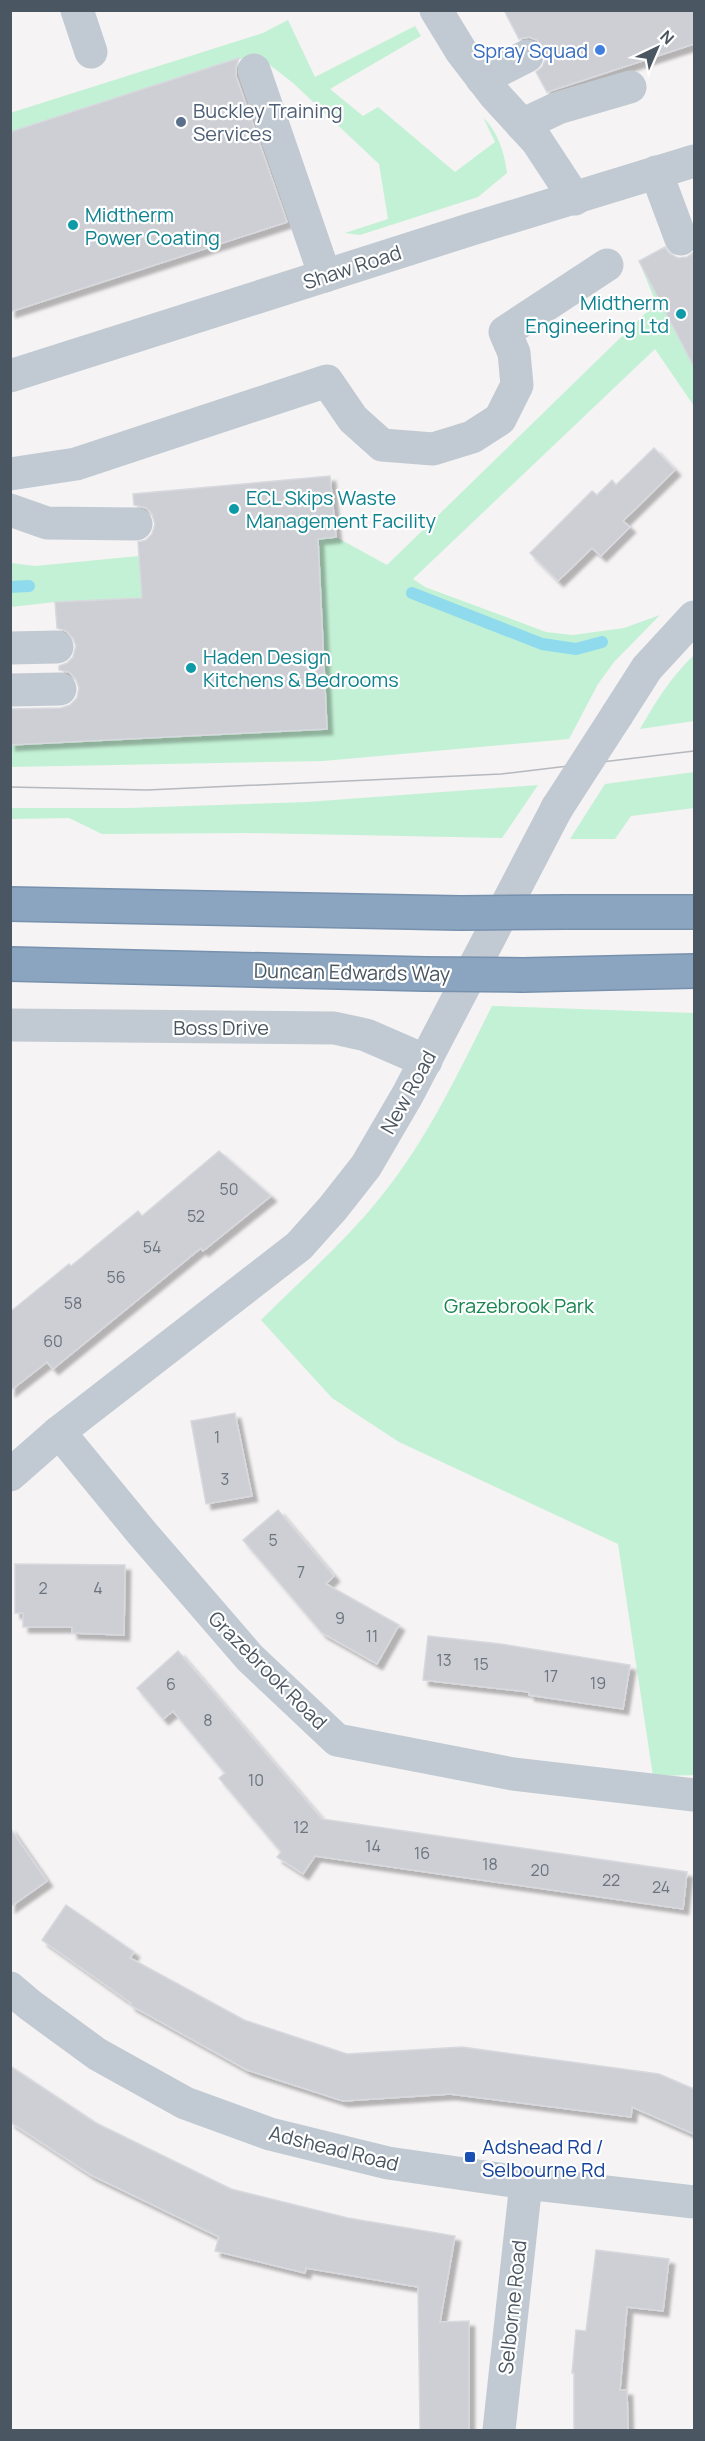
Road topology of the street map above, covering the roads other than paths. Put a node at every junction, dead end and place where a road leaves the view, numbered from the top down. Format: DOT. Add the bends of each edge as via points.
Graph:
graph roads {
  1 [pos="77,10"];
  2 [pos="444,13"];
  3 [pos="91,52"];
  4 [pos="527,56"];
  5 [pos="482,79"];
  6 [pos="256,87"];
  7 [pos="630,87"];
  8 [pos="522,125"];
  9 [pos="694,161"];
  10 [pos="656,172"];
  11 [pos="575,199"];
  12 [pos="683,222"];
  13 [pos="607,265"];
  14 [pos="325,276"];
  15 [pos="15,368"];
  16 [pos="10,474"];
  17 [pos="10,510"];
  18 [pos="136,524"];
  19 [pos="694,617"];
  20 [pos="57,647"];
  21 [pos="10,648"];
  22 [pos="60,688"];
  23 [pos="10,690"];
  24 [pos="10,904"];
  25 [pos="694,912"];
  26 [pos="10,964"];
  27 [pos="694,971"];
  28 [pos="10,1025"];
  29 [pos="426,1061"];
  30 [pos="59,1432"];
  31 [pos="10,1475"];
  32 [pos="694,1795"];
  33 [pos="10,1988"];
  34 [pos="526,2182"];
  35 [pos="694,2202"];
  36 [pos="499,2430"];
  1 -- 3 [label="street"];
  2 -- 5 [label="street"];
  4 -- 5 [label="street"];
  5 -- 8 [label="street"];
  6 -- 14 [label="street" via="284,175"];
  7 -- 8 [label="street" via="558,108"];
  8 -- 11 [label="street"];
  9 -- 10 [label="street, Shaw Road"];
  10 -- 11 [label="street, Shaw Road"];
  10 -- 12 [label="street"];
  11 -- 14 [label="street, Shaw Road"];
  13 -- 16 [label="street" via="505,332 514,353 517,385 501,418 472,437 432,449 382,445 352,419 327,381 76,464"];
  14 -- 15 [label="street, Shaw Road"];
  17 -- 18 [label="street" via="47,523"];
  19 -- 29 [label="street, New Road, bridge" via="647,668 557,808"];
  20 -- 21 [label="street"];
  22 -- 23 [label="street"];
  24 -- 25 [label="highway, bridge" via="460,913"];
  26 -- 27 [label="highway, Duncan Edwards Way, bridge" via="425,974"];
  28 -- 29 [label="street, Boss Drive" via="334,1028 366,1035"];
  29 -- 30 [label="street, New Road" via="366,1166 299,1246"];
  30 -- 31 [label="street, New Road"];
  30 -- 32 [label="street, Grazebrook Road" via="250,1658 337,1740 513,1774"];
  33 -- 34 [label="street, Adshead Road" via="96,2054 185,2103 270,2134 388,2163"];
  34 -- 35 [label="street, Adshead Road"];
  34 -- 36 [label="street, Selborne Road"];
}
